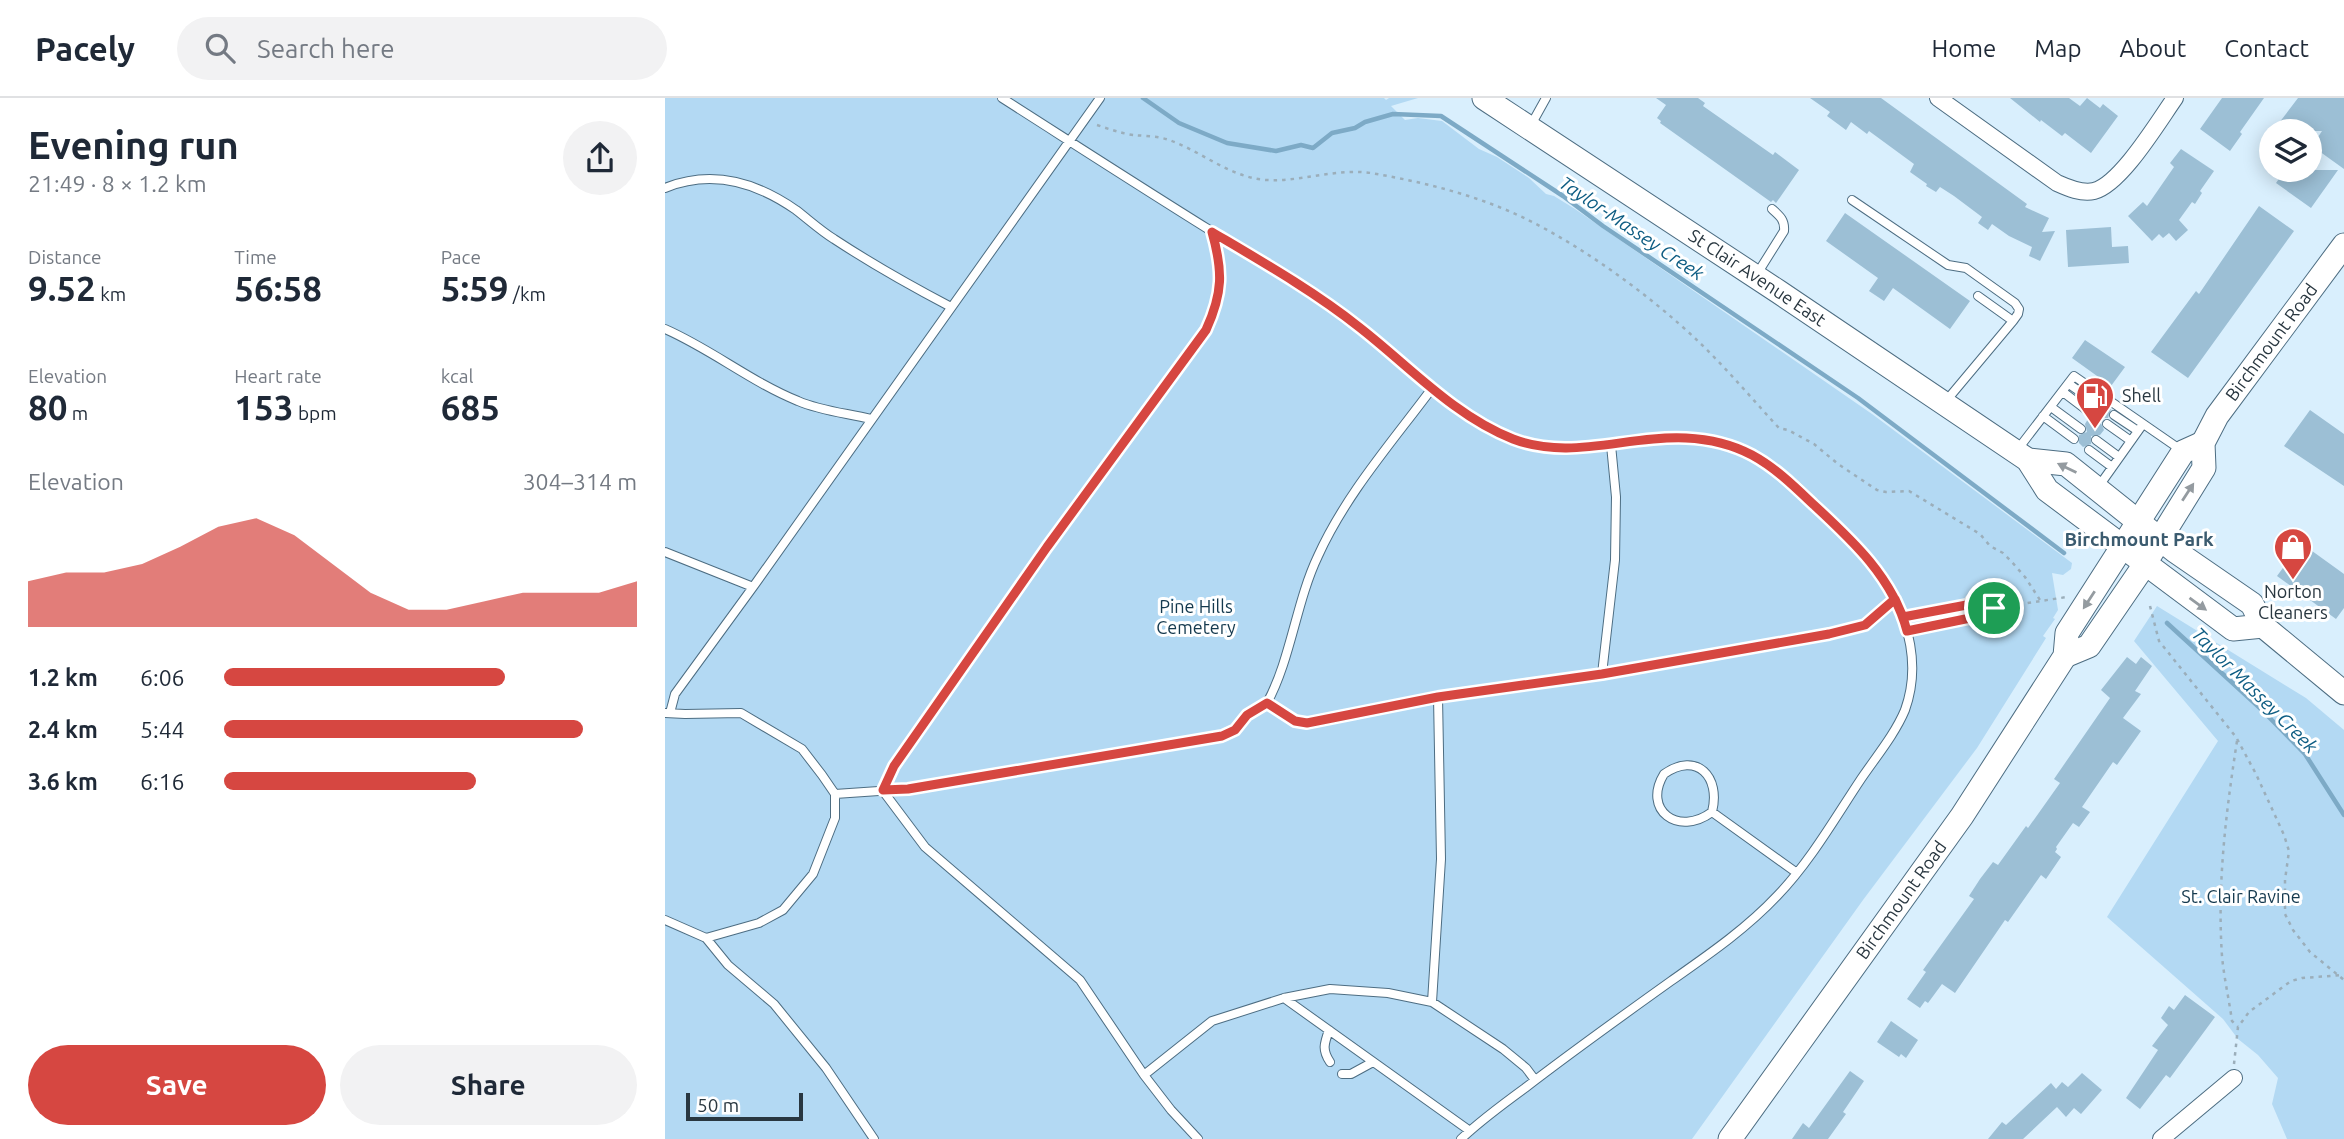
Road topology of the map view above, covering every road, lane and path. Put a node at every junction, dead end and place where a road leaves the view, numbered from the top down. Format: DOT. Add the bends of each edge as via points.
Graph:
graph roads {
  1 [pos="1002,98"];
  2 [pos="1100,98"];
  3 [pos="1484,98"];
  4 [pos="1546,98"];
  5 [pos="1938,98"];
  6 [pos="2175,98"];
  7 [pos="1085,118"];
  8 [pos="1529,128"];
  9 [pos="1069,141"];
  10 [pos="665,188"];
  11 [pos="1852,200"];
  12 [pos="1772,209"];
  13 [pos="1212,232"];
  14 [pos="2344,245"];
  15 [pos="1756,277"];
  16 [pos="1978,296"];
  17 [pos="951,306"];
  18 [pos="2013,321"];
  19 [pos="665,329"];
  20 [pos="2069,384"];
  21 [pos="1433,387"];
  22 [pos="2063,392"];
  23 [pos="1945,403"];
  24 [pos="2099,405"];
  25 [pos="2051,407"];
  26 [pos="2092,414"];
  27 [pos="2114,415"];
  28 [pos="2043,416"];
  29 [pos="871,419"];
  30 [pos="2107,424"];
  31 [pos="2141,428"];
  32 [pos="2081,429"];
  33 [pos="2074,439"];
  34 [pos="2096,440"];
  35 [pos="2131,441"];
  36 [pos="1611,445"];
  37 [pos="2193,447"];
  38 [pos="2089,450"];
  39 [pos="2022,456"];
  40 [pos="2119,457"];
  41 [pos="2112,467"];
  42 [pos="2097,488"];
  43 [pos="2139,521"];
  44 [pos="2160,538"];
  45 [pos="2123,548"];
  46 [pos="665,552"];
  47 [pos="2144,564"];
  48 [pos="754,587"];
  49 [pos="1895,599"];
  50 [pos="2040,600"];
  51 [pos="2087,603"];
  52 [pos="1972,604"];
  53 [pos="2150,606"];
  54 [pos="1994,608"];
  55 [pos="1903,617"];
  56 [pos="1975,617"];
  57 [pos="2263,626"];
  58 [pos="1907,631"];
  59 [pos="2065,656"];
  60 [pos="1602,674"];
  61 [pos="2344,693"];
  62 [pos="1438,697"];
  63 [pos="1267,703"];
  64 [pos="667,713"];
  65 [pos="2237,741"];
  66 [pos="883,790"];
  67 [pos="835,794"];
  68 [pos="1712,812"];
  69 [pos="1797,873"];
  70 [pos="665,920"];
  71 [pos="706,938"];
  72 [pos="2342,975"];
  73 [pos="2344,980"];
  74 [pos="1284,998"];
  75 [pos="1432,1002"];
  76 [pos="2238,1027"];
  77 [pos="1329,1030"];
  78 [pos="1330,1062"];
  79 [pos="1373,1062"];
  80 [pos="1342,1074"];
  81 [pos="1144,1075"];
  82 [pos="2234,1078"];
  83 [pos="1535,1080"];
  84 [pos="1469,1131"];
  85 [pos="874,1139"];
  86 [pos="1198,1139"];
  87 [pos="1461,1139"];
  88 [pos="1730,1139"];
  89 [pos="2161,1139"];
  1 -- 9 [label="lane"];
  2 -- 7 [label="lane"];
  3 -- 8 [label="main road, St Clair Avenue East"];
  4 -- 8 [label="lane"];
  5 -- 6 [label="street" via="2057,183 2091,192 2116,177"];
  7 -- 9 [label="lane"];
  7 -- 50 [label="path" via="1111,130 1168,139 1245,176 1282,181 1350,171 1371,173 1478,199 1549,231 1669,316 1779,428 1814,444 1877,490 1909,491 1980,534 2011,561"];
  8 -- 15 [label="main road, St Clair Avenue East"];
  9 -- 13 [label="lane"];
  9 -- 17 [label="lane"];
  10 -- 17 [label="lane" via="707,178 762,190 900,280"];
  11 -- 18 [label="lane" via="1948,265 1966,268 2015,303 2019,309"];
  12 -- 15 [label="lane" via="1782,217 1784,231"];
  13 -- 21 [label="lane" via="1357,325"];
  13 -- 66 [label="lane" via="1221,277 1217,306 1206,330 1039,558 894,766"];
  14 -- 37 [label="main road, Birchmount Road"];
  15 -- 23 [label="main road, St Clair Avenue East"];
  16 -- 18 [label="lane"];
  17 -- 29 [label="lane"];
  18 -- 23 [label="lane"];
  19 -- 29 [label="lane" via="799,402"];
  20 -- 22 [label="lane"];
  20 -- 24 [label="lane"];
  20 -- 31 [label="lane" via="2074,376"];
  21 -- 36 [label="lane" via="1512,439 1552,447"];
  21 -- 63 [label="lane" via="1353,494 1317,556 1277,685"];
  22 -- 25 [label="lane"];
  22 -- 26 [label="lane"];
  23 -- 39 [label="main road, St Clair Avenue East"];
  25 -- 28 [label="lane"];
  25 -- 32 [label="lane"];
  27 -- 31 [label="lane"];
  28 -- 33 [label="lane"];
  28 -- 39 [label="lane"];
  29 -- 48 [label="lane"];
  30 -- 35 [label="lane"];
  31 -- 35 [label="lane"];
  31 -- 37 [label="lane"];
  34 -- 40 [label="lane"];
  35 -- 40 [label="lane"];
  36 -- 49 [label="lane" via="1688,438 1750,454 1786,479 1863,552"];
  36 -- 60 [label="lane" via="1615,560"];
  37 -- 43 [label="main road, Birchmount Road"];
  44 -- 37 [label="main road, Birchmount Road, one-way" via="2204,468"];
  38 -- 41 [label="lane"];
  42 -- 39 [label="main road, St Clair Avenue East, one-way" via="2066,464"];
  39 -- 45 [label="main road, St Clair Avenue East" via="2047,490"];
  40 -- 41 [label="lane"];
  41 -- 42 [label="lane"];
  42 -- 43 [label="main road, St Clair Avenue East"];
  43 -- 44 [label="main road, St Clair Avenue East"];
  43 -- 45 [label="main road, Birchmount Road"];
  44 -- 47 [label="main road, Birchmount Road"];
  44 -- 57 [label="main road, St Clair Avenue East" via="2252,604"];
  45 -- 47 [label="main road, St Clair Avenue East"];
  45 -- 51 [label="main road, Birchmount Road, one-way"];
  46 -- 48 [label="lane"];
  47 -- 57 [label="main road, St Clair Avenue East, one-way" via="2233,629"];
  47 -- 59 [label="main road, Birchmount Road" via="2089,646"];
  48 -- 64 [label="lane" via="675,694"];
  49 -- 55 [label="lane"];
  49 -- 60 [label="lane" via="1865,625"];
  50 -- 51 [label="path" via="2077,595"];
  50 -- 54 [label="path"];
  51 -- 59 [label="main road, Birchmount Road" via="2067,633"];
  52 -- 54 [label="path" via="1992,597"];
  52 -- 55 [label="path"];
  52 -- 56 [label="path"];
  53 -- 65 [label="path" via="2161,645"];
  54 -- 56 [label="path" via="1996,617 1975,621"];
  55 -- 58 [label="lane"];
  56 -- 58 [label="path"];
  57 -- 61 [label="main road, St Clair Avenue East"];
  58 -- 69 [label="lane" via="1913,671 1903,713"];
  59 -- 88 [label="main road, Birchmount Road" via="1962,816"];
  60 -- 62 [label="lane"];
  62 -- 63 [label="lane" via="1307,723 1295,721"];
  62 -- 75 [label="lane" via="1441,859"];
  63 -- 66 [label="lane" via="1222,736"];
  64 -- 67 [label="lane" via="741,713 801,749"];
  65 -- 72 [label="path" via="2289,851 2285,914 2302,943"];
  65 -- 76 [label="path" via="2224,832 2221,908 2224,967 2232,1021"];
  66 -- 67 [label="lane"];
  66 -- 81 [label="lane" via="925,847 1080,980"];
  67 -- 71 [label="lane" via="835,818 813,874 783,909 759,923"];
  68 -- 68 [label="lane" via="1693,822 1669,818 1658,794 1664,774 1689,766 1708,775 1714,785"];
  68 -- 69 [label="lane"];
  69 -- 83 [label="lane" via="1732,936"];
  70 -- 71 [label="lane"];
  71 -- 85 [label="lane" via="728,965 774,1004 826,1068"];
  72 -- 73 [label="path"];
  72 -- 76 [label="path" via="2287,983"];
  74 -- 75 [label="lane" via="1330,989"];
  74 -- 77 [label="lane"];
  74 -- 81 [label="lane" via="1212,1021"];
  75 -- 83 [label="lane" via="1503,1049"];
  76 -- 82 [label="path"];
  77 -- 78 [label="lane" via="1323,1046"];
  77 -- 79 [label="lane"];
  79 -- 80 [label="lane"];
  79 -- 84 [label="lane"];
  81 -- 86 [label="lane"];
  82 -- 89 [label="street"];
  83 -- 84 [label="lane"];
  84 -- 87 [label="lane"];
}
